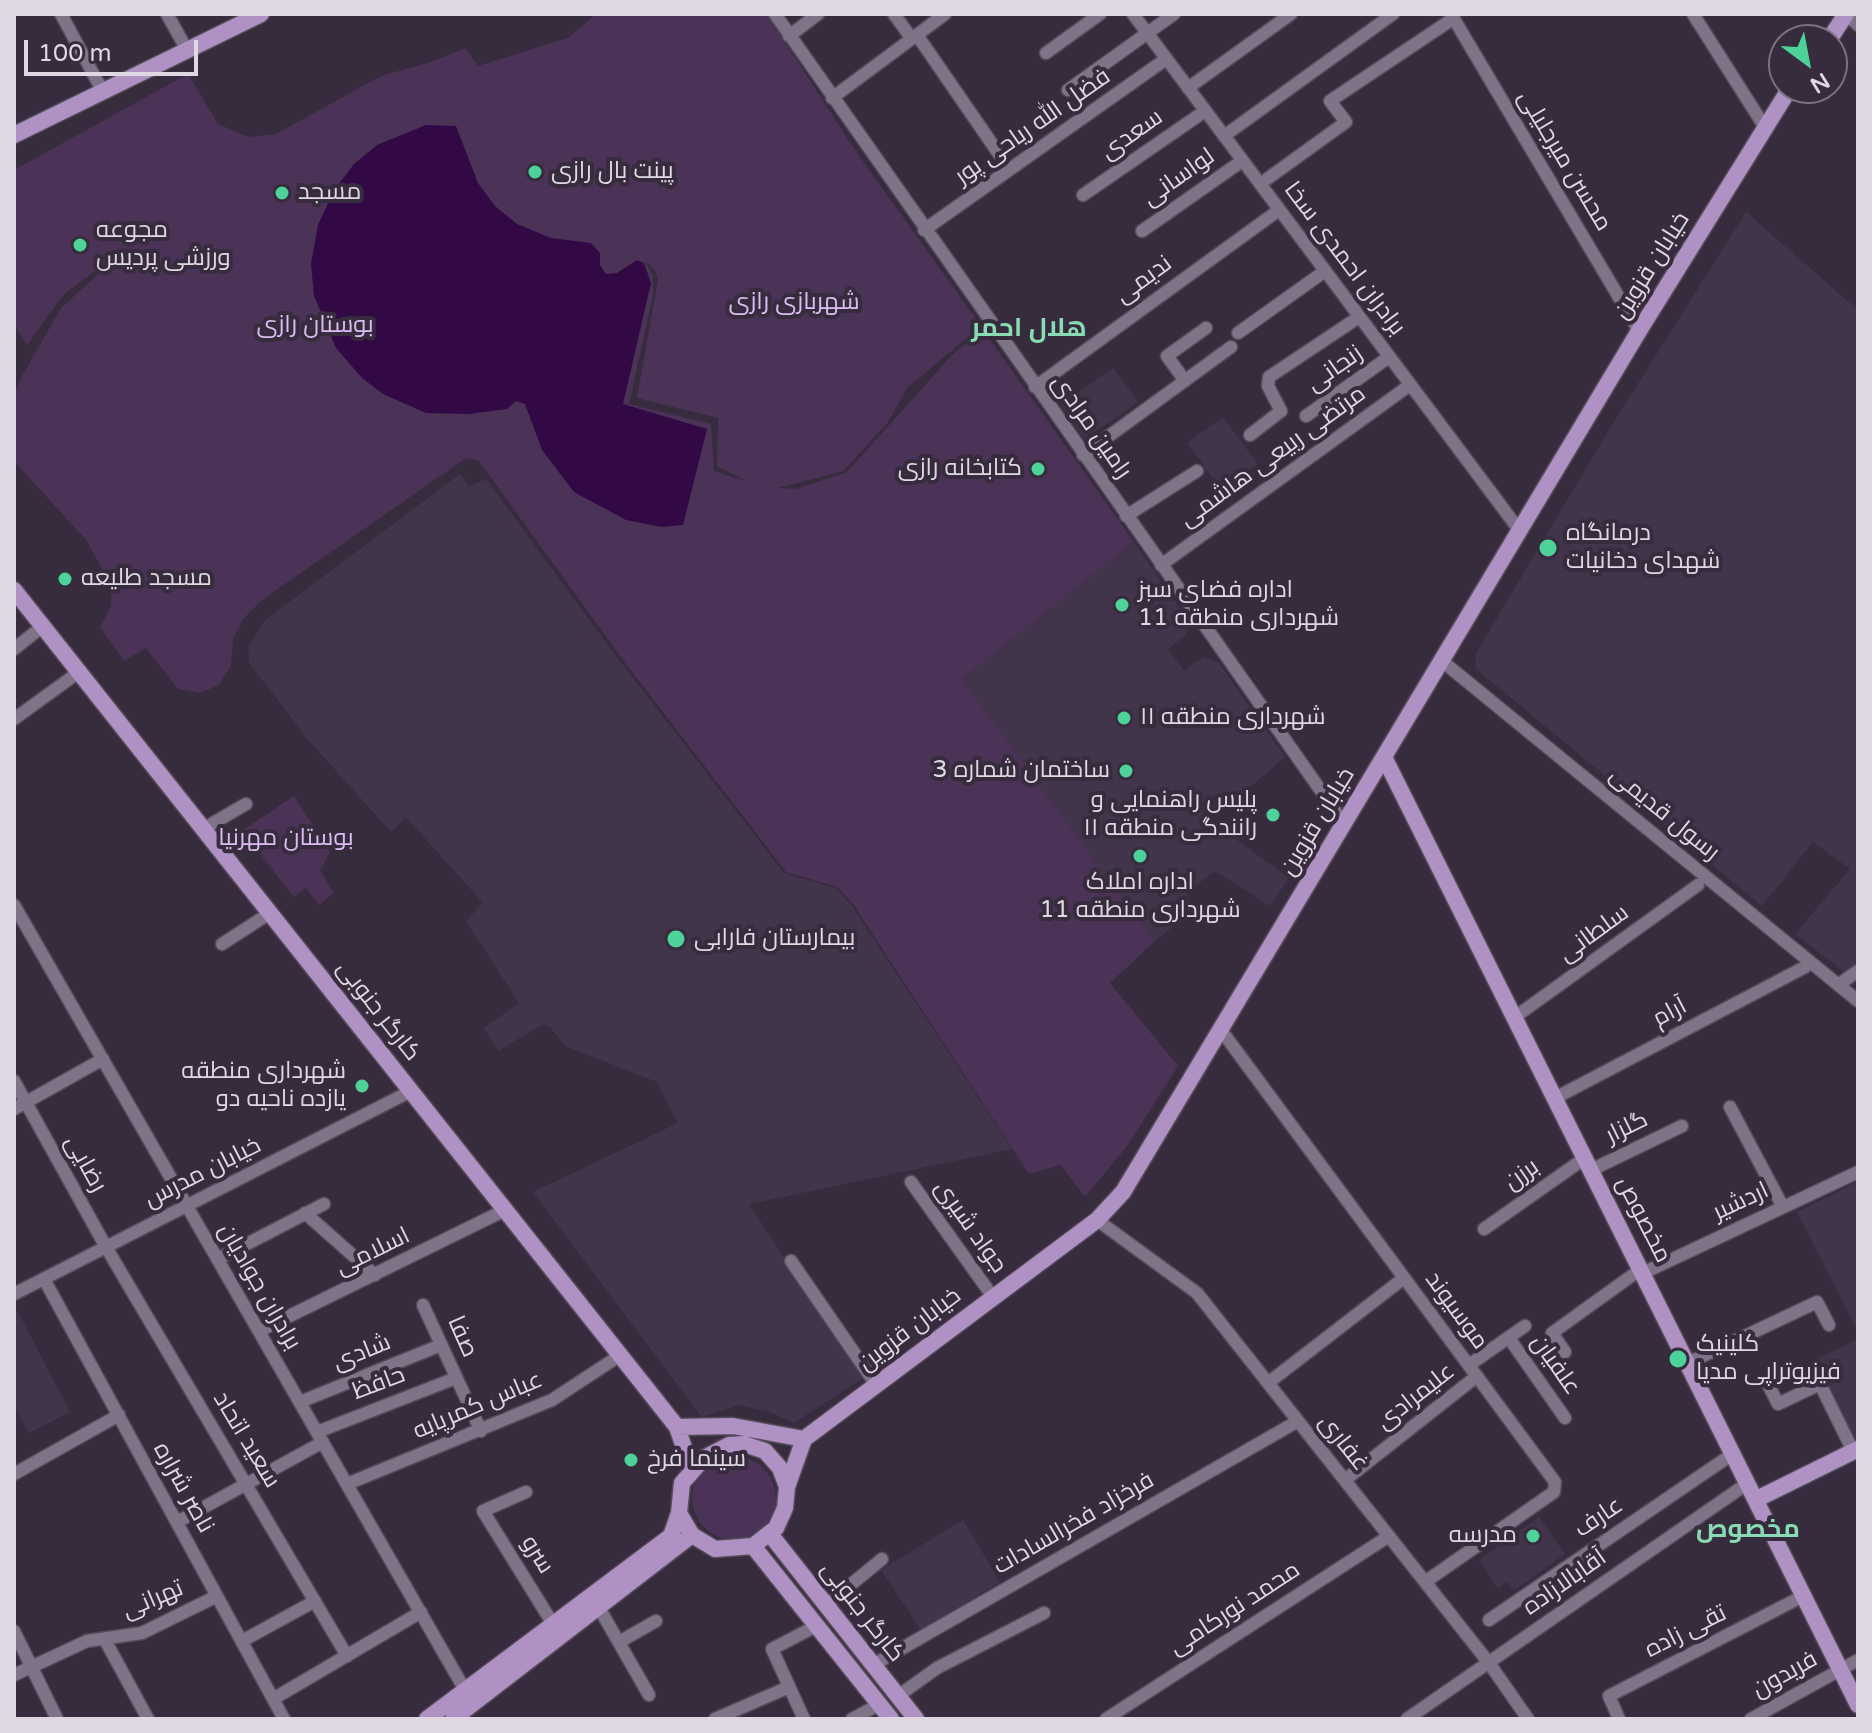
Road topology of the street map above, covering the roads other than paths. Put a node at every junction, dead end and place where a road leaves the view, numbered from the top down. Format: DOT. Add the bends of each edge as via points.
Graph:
graph roads {
  1 [pos="61,14"];
  2 [pos="167,14"];
  3 [pos="261,14"];
  4 [pos="775,14"];
  5 [pos="818,14"];
  6 [pos="894,14"];
  7 [pos="1100,14"];
  8 [pos="1133,14"];
  9 [pos="1174,14"];
  10 [pos="1291,14"];
  11 [pos="1393,14"];
  12 [pos="1693,14"];
  13 [pos="1846,14"];
  14 [pos="938,16"];
  15 [pos="1452,16"];
  16 [pos="1858,25"];
  17 [pos="1147,33"];
  18 [pos="789,36"];
  19 [pos="914,37"];
  20 [pos="187,50"];
  21 [pos="1046,53"];
  22 [pos="1166,59"];
  23 [pos="1188,88"];
  24 [pos="102,90"];
  25 [pos="1068,90"];
  26 [pos="832,98"];
  27 [pos="1781,104"];
  28 [pos="1205,111"];
  29 [pos="1766,129"];
  30 [pos="14,135"];
  31 [pos="1224,136"];
  32 [pos="999,154"];
  33 [pos="1242,161"];
  34 [pos="1267,179"];
  35 [pos="1083,195"];
  36 [pos="1279,210"];
  37 [pos="924,230"];
  38 [pos="1142,231"];
  39 [pos="1325,271"];
  40 [pos="1359,317"];
  41 [pos="1206,328"];
  42 [pos="1639,331"];
  43 [pos="1238,333"];
  44 [pos="1231,347"];
  45 [pos="1389,357"];
  46 [pos="1185,381"];
  47 [pos="1410,385"];
  48 [pos="1035,387"];
  49 [pos="1306,416"];
  50 [pos="1250,435"];
  51 [pos="1083,455"];
  52 [pos="1197,471"];
  53 [pos="1126,516"];
  54 [pos="1520,531"];
  55 [pos="1161,565"];
  56 [pos="14,590"];
  57 [pos="43,626"];
  58 [pos="14,649"];
  59 [pos="1442,661"];
  60 [pos="79,672"];
  61 [pos="14,719"];
  62 [pos="1384,757"];
  63 [pos="246,804"];
  64 [pos="1345,825"];
  65 [pos="203,829"];
  66 [pos="1698,885"];
  67 [pos="14,905"];
  68 [pos="270,913"];
  69 [pos="222,944"];
  70 [pos="1805,967"];
  71 [pos="1858,971"];
  72 [pos="1838,985"];
  73 [pos="1858,1001"];
  74 [pos="1515,1017"];
  75 [pos="1221,1030"];
  76 [pos="103,1059"];
  77 [pos="14,1081"];
  78 [pos="411,1091"];
  79 [pos="1555,1098"];
  80 [pos="20,1106"];
  81 [pos="1730,1107"];
  82 [pos="1682,1126"];
  83 [pos="1588,1164"];
  84 [pos="1858,1172"];
  85 [pos="911,1182"];
  86 [pos="324,1204"];
  87 [pos="187,1206"];
  88 [pos="1783,1207"];
  89 [pos="505,1210"];
  90 [pos="305,1213"];
  91 [pos="1097,1220"];
  92 [pos="1484,1229"];
  93 [pos="106,1247"];
  94 [pos="218,1259"];
  95 [pos="791,1261"];
  96 [pos="1642,1271"];
  97 [pos="375,1275"];
  98 [pos="1404,1278"];
  99 [pos="44,1279"];
  100 [pos="14,1294"];
  101 [pos="993,1297"];
  102 [pos="423,1305"];
  103 [pos="1829,1325"];
  104 [pos="1525,1326"];
  105 [pos="259,1331"];
  106 [pos="1509,1338"];
  107 [pos="441,1345"];
  108 [pos="1565,1352"];
  109 [pos="619,1356"];
  110 [pos="1688,1363"];
  111 [pos="1473,1371"];
  112 [pos="456,1378"];
  113 [pos="1767,1382"];
  114 [pos="1268,1383"];
  115 [pos="877,1386"];
  116 [pos="300,1402"];
  117 [pos="119,1415"];
  118 [pos="1565,1418"];
  119 [pos="1298,1421"];
  120 [pos="677,1427"];
  121 [pos="481,1431"];
  122 [pos="320,1437"];
  123 [pos="804,1439"];
  124 [pos="1856,1450"];
  125 [pos="1734,1453"];
  126 [pos="691,1468"];
  127 [pos="14,1474"];
  128 [pos="1345,1480"];
  129 [pos="1748,1483"];
  130 [pos="246,1484"];
  131 [pos="347,1484"];
  132 [pos="787,1487"];
  133 [pos="526,1492"];
  134 [pos="1757,1499"];
  135 [pos="679,1513"];
  136 [pos="177,1522"];
  137 [pos="770,1534"];
  138 [pos="692,1535"];
  139 [pos="1389,1536"];
  140 [pos="753,1546"];
  141 [pos="882,1559"];
  142 [pos="1425,1582"];
  143 [pos="1805,1595"];
  144 [pos="217,1596"];
  145 [pos="315,1601"];
  146 [pos="826,1605"];
  147 [pos="598,1606"];
  148 [pos="421,1612"];
  149 [pos="1044,1613"];
  150 [pos="1489,1620"];
  151 [pos="656,1621"];
  152 [pos="553,1624"];
  153 [pos="818,1625"];
  154 [pos="14,1631"];
  155 [pos="105,1640"];
  156 [pos="242,1641"];
  157 [pos="619,1642"];
  158 [pos="347,1656"];
  159 [pos="1858,1660"];
  160 [pos="1489,1663"];
  161 [pos="873,1665"];
  162 [pos="31,1667"];
  163 [pos="1840,1669"];
  164 [pos="14,1675"];
  165 [pos="789,1687"];
  166 [pos="649,1695"];
  167 [pos="898,1696"];
  168 [pos="273,1699"];
  169 [pos="880,1704"];
  170 [pos="470,1705"];
  171 [pos="1858,1705"];
  172 [pos="57,1719"];
  173 [pos="148,1719"];
  174 [pos="284,1719"];
  175 [pos="427,1719"];
  176 [pos="453,1719"];
  177 [pos="715,1719"];
  178 [pos="804,1719"];
  179 [pos="852,1719"];
  180 [pos="891,1719"];
  181 [pos="916,1719"];
  182 [pos="1106,1719"];
  183 [pos="1407,1719"];
  184 [pos="1528,1719"];
  185 [pos="1619,1719"];
  186 [pos="1751,1719"];
  1 -- 24 [label="street"];
  2 -- 20 [label="street"];
  3 -- 20 [label="main road"];
  4 -- 18 [label="street, رامین مرادی"];
  5 -- 18 [label="street"];
  6 -- 19 [label="street"];
  7 -- 21 [label="street"];
  8 -- 17 [label="street, برادران احمدی سخا"];
  9 -- 17 [label="street"];
  10 -- 23 [label="street"];
  11 -- 31 [label="street"];
  12 -- 29 [label="street"];
  13 -- 16 [label="street"];
  14 -- 19 [label="street"];
  15 -- 34 [label="street" via="1330,101 1346,122"];
  15 -- 42 [label="street, محسن میرجلیلی"];
  17 -- 22 [label="street, برادران احمدی سخا"];
  17 -- 25 [label="street"];
  18 -- 26 [label="street, رامین مرادی"];
  19 -- 26 [label="street"];
  19 -- 32 [label="street"];
  20 -- 24 [label="main road"];
  22 -- 23 [label="street, برادران احمدی سخا"];
  22 -- 37 [label="street, فضل الله ریاحی پور"];
  23 -- 28 [label="street, برادران احمدی سخا"];
  24 -- 30 [label="main road"];
  26 -- 37 [label="street, رامین مرادی"];
  27 -- 29 [label="main road, خیابان قزوین"];
  28 -- 31 [label="street, برادران احمدی سخا"];
  28 -- 35 [label="street, سعدی"];
  29 -- 42 [label="main road, خیابان قزوین"];
  31 -- 33 [label="street, برادران احمدی سخا"];
  33 -- 36 [label="street, برادران احمدی سخا"];
  33 -- 38 [label="street, لواسانی"];
  36 -- 39 [label="street, برادران احمدی سخا"];
  36 -- 48 [label="street, ندیمی"];
  37 -- 48 [label="street, رامین مرادی"];
  39 -- 40 [label="street, برادران احمدی سخا"];
  39 -- 43 [label="street"];
  40 -- 45 [label="street, برادران احمدی سخا"];
  40 -- 50 [label="street" via="1269,377 1281,411"];
  41 -- 46 [label="street" via="1167,356"];
  42 -- 54 [label="main road, خیابان قزوین"];
  44 -- 46 [label="street"];
  45 -- 47 [label="street, برادران احمدی سخا"];
  45 -- 49 [label="street, زنجانی"];
  46 -- 51 [label="street"];
  47 -- 54 [label="street, برادران احمدی سخا"];
  47 -- 55 [label="street, مرتضی ربیعی هاشمی"];
  48 -- 51 [label="street, رامین مرادی"];
  51 -- 53 [label="street, رامین مرادی"];
  52 -- 53 [label="street"];
  53 -- 55 [label="street, رامین مرادی"];
  54 -- 59 [label="main road, خیابان قزوین"];
  55 -- 64 [label="street, رامین مرادی"];
  56 -- 57 [label="main road, کارگر جنوبی"];
  57 -- 58 [label="street"];
  57 -- 60 [label="main road, کارگر جنوبی"];
  59 -- 62 [label="main road, خیابان قزوین"];
  59 -- 72 [label="street, رسول قدیمی"];
  60 -- 61 [label="street"];
  60 -- 65 [label="main road, کارگر جنوبی"];
  62 -- 64 [label="main road, خیابان قزوین"];
  62 -- 74 [label="main road, مخصوص"];
  63 -- 65 [label="street"];
  64 -- 75 [label="main road, خیابان قزوین"];
  65 -- 68 [label="main road, کارگر جنوبی"];
  66 -- 74 [label="street, سلطانی"];
  67 -- 76 [label="street, برادران جوادیان"];
  68 -- 69 [label="street"];
  68 -- 78 [label="main road, کارگر جنوبی"];
  70 -- 79 [label="street, آرام"];
  71 -- 72 [label="street"];
  72 -- 73 [label="street, رسول قدیمی"];
  74 -- 79 [label="main road, مخصوص"];
  75 -- 91 [label="main road, خیابان قزوین" via="1132,1178"];
  75 -- 98 [label="street, موسیوند"];
  76 -- 80 [label="street"];
  76 -- 87 [label="street, برادران جوادیان"];
  77 -- 80 [label="street, رضایی"];
  78 -- 87 [label="street, خیابان مدرس"];
  78 -- 89 [label="main road, کارگر جنوبی"];
  79 -- 83 [label="main road, مخصوص"];
  80 -- 93 [label="street, رضایی"];
  81 -- 88 [label="street"];
  82 -- 83 [label="street, گلزار"];
  83 -- 92 [label="street, برزن"];
  83 -- 96 [label="main road, مخصوص"];
  84 -- 88 [label="street, اردشیر"];
  85 -- 101 [label="street, جواد شیری"];
  86 -- 90 [label="street"];
  87 -- 93 [label="street, خیابان مدرس"];
  87 -- 94 [label="street, برادران جوادیان"];
  88 -- 96 [label="street, اردشیر"];
  89 -- 97 [label="street, اسلامی"];
  89 -- 109 [label="main road, کارگر جنوبی"];
  90 -- 94 [label="street"];
  90 -- 97 [label="street"];
  91 -- 101 [label="main road, خیابان قزوین"];
  91 -- 114 [label="street, غفاری" via="1197,1293"];
  93 -- 99 [label="street, خیابان مدرس"];
  93 -- 130 [label="street, سعید اتحاد"];
  94 -- 105 [label="street, برادران جوادیان"];
  95 -- 115 [label="street"];
  96 -- 108 [label="street, اردشیر" via="1552,1333"];
  96 -- 110 [label="main road, مخصوص"];
  97 -- 105 [label="street, اسلامی"];
  98 -- 111 [label="street, موسیوند"];
  98 -- 114 [label="street"];
  99 -- 100 [label="street, خیابان مدرس"];
  99 -- 117 [label="street, ناصر شراره"];
  101 -- 115 [label="main road, خیابان قزوین"];
  102 -- 107 [label="street, صفا"];
  103 -- 110 [label="street" via="1817,1302"];
  104 -- 106 [label="street, علفیان"];
  105 -- 116 [label="street, برادران جوادیان"];
  106 -- 111 [label="street, علفیان"];
  106 -- 118 [label="street, علفیان"];
  107 -- 112 [label="street, صفا"];
  107 -- 116 [label="street, شادی"];
  109 -- 120 [label="main road, کارگر جنوبی"];
  109 -- 121 [label="street, عباس کمرپایه" via="565,1394"];
  110 -- 125 [label="main road, مخصوص"];
  111 -- 128 [label="street, علیمرادی"];
  111 -- 142 [label="street, موسیوند" via="1557,1488"];
  112 -- 121 [label="street, صفا"];
  112 -- 122 [label="street, حافظ"];
  113 -- 124 [label="street" via="1778,1404 1820,1384"];
  114 -- 119 [label="street, غفاری"];
  115 -- 123 [label="main road, خیابان قزوین"];
  116 -- 122 [label="street, برادران جوادیان"];
  117 -- 127 [label="street"];
  117 -- 136 [label="street, ناصر شراره"];
  119 -- 128 [label="street, غفاری"];
  119 -- 161 [label="street, فرخزاد فخرالسادات"];
  120 -- 123 [label="main road" via="733,1426"];
  120 -- 126 [label="main road, کارگر جنوبی"];
  121 -- 131 [label="street, عباس کمرپایه"];
  122 -- 130 [label="street, حافظ"];
  122 -- 131 [label="street, برادران جوادیان"];
  123 -- 132 [label="main road"];
  124 -- 134 [label="main road"];
  125 -- 129 [label="main road, مخصوص"];
  125 -- 150 [label="street, عارف"];
  126 -- 132 [label="main road" via="718,1449 744,1444 769,1454"];
  126 -- 135 [label="main road" via="682,1483"];
  128 -- 139 [label="street, غفاری"];
  129 -- 134 [label="main road, مخصوص"];
  129 -- 160 [label="street, آقابالازاده"];
  130 -- 136 [label="street, حافظ"];
  130 -- 145 [label="street, سعید اتحاد"];
  131 -- 148 [label="street, برادران جوادیان"];
  132 -- 137 [label="main road" via="782,1520"];
  133 -- 152 [label="street, سرو" via="483,1511"];
  134 -- 143 [label="main road, مخصوص"];
  135 -- 138 [label="main road"];
  135 -- 152 [label="main road" via="671,1536"];
  136 -- 144 [label="street, ناصر شراره"];
  137 -- 140 [label="main road"];
  137 -- 146 [label="main road, کارگر جنوبی"];
  138 -- 140 [label="main road" via="715,1549"];
  138 -- 147 [label="main road"];
  139 -- 142 [label="street, غفاری"];
  139 -- 182 [label="street, محمد نورکامی"];
  140 -- 153 [label="main road, کارگر جنوبی"];
  141 -- 146 [label="street"];
  142 -- 160 [label="street, غفاری"];
  143 -- 163 [label="main road, مخصوص"];
  143 -- 185 [label="street, تقی زاده" via="1609,1696"];
  144 -- 155 [label="street, تهرانی" via="142,1633"];
  144 -- 156 [label="street, ناصر شراره"];
  145 -- 156 [label="street"];
  145 -- 158 [label="street, سعید اتحاد"];
  146 -- 161 [label="main road, کارگر جنوبی"];
  147 -- 157 [label="street"];
  147 -- 170 [label="main road"];
  148 -- 158 [label="street"];
  148 -- 170 [label="street, برادران جوادیان"];
  149 -- 167 [label="street" via="937,1668"];
  151 -- 157 [label="street"];
  152 -- 170 [label="main road"];
  153 -- 165 [label="street" via="772,1649"];
  153 -- 169 [label="main road, کارگر جنوبی"];
  154 -- 162 [label="street"];
  155 -- 162 [label="street, تهرانی" via="87,1641"];
  155 -- 173 [label="street"];
  156 -- 168 [label="street, ناصر شراره"];
  157 -- 166 [label="street"];
  158 -- 168 [label="street"];
  159 -- 163 [label="street, فریدون"];
  160 -- 183 [label="street, آقابالازاده"];
  160 -- 184 [label="street, غفاری"];
  161 -- 167 [label="main road, کارگر جنوبی"];
  162 -- 164 [label="street, تهرانی"];
  162 -- 172 [label="street"];
  163 -- 171 [label="main road, مخصوص"];
  163 -- 186 [label="street, فریدون"];
  165 -- 177 [label="street"];
  165 -- 178 [label="street"];
  167 -- 181 [label="main road, کارگر جنوبی"];
  168 -- 174 [label="street, ناصر شراره"];
  169 -- 179 [label="street"];
  169 -- 180 [label="main road, کارگر جنوبی"];
  170 -- 175 [label="main road"];
  170 -- 176 [label="main road"];
}
